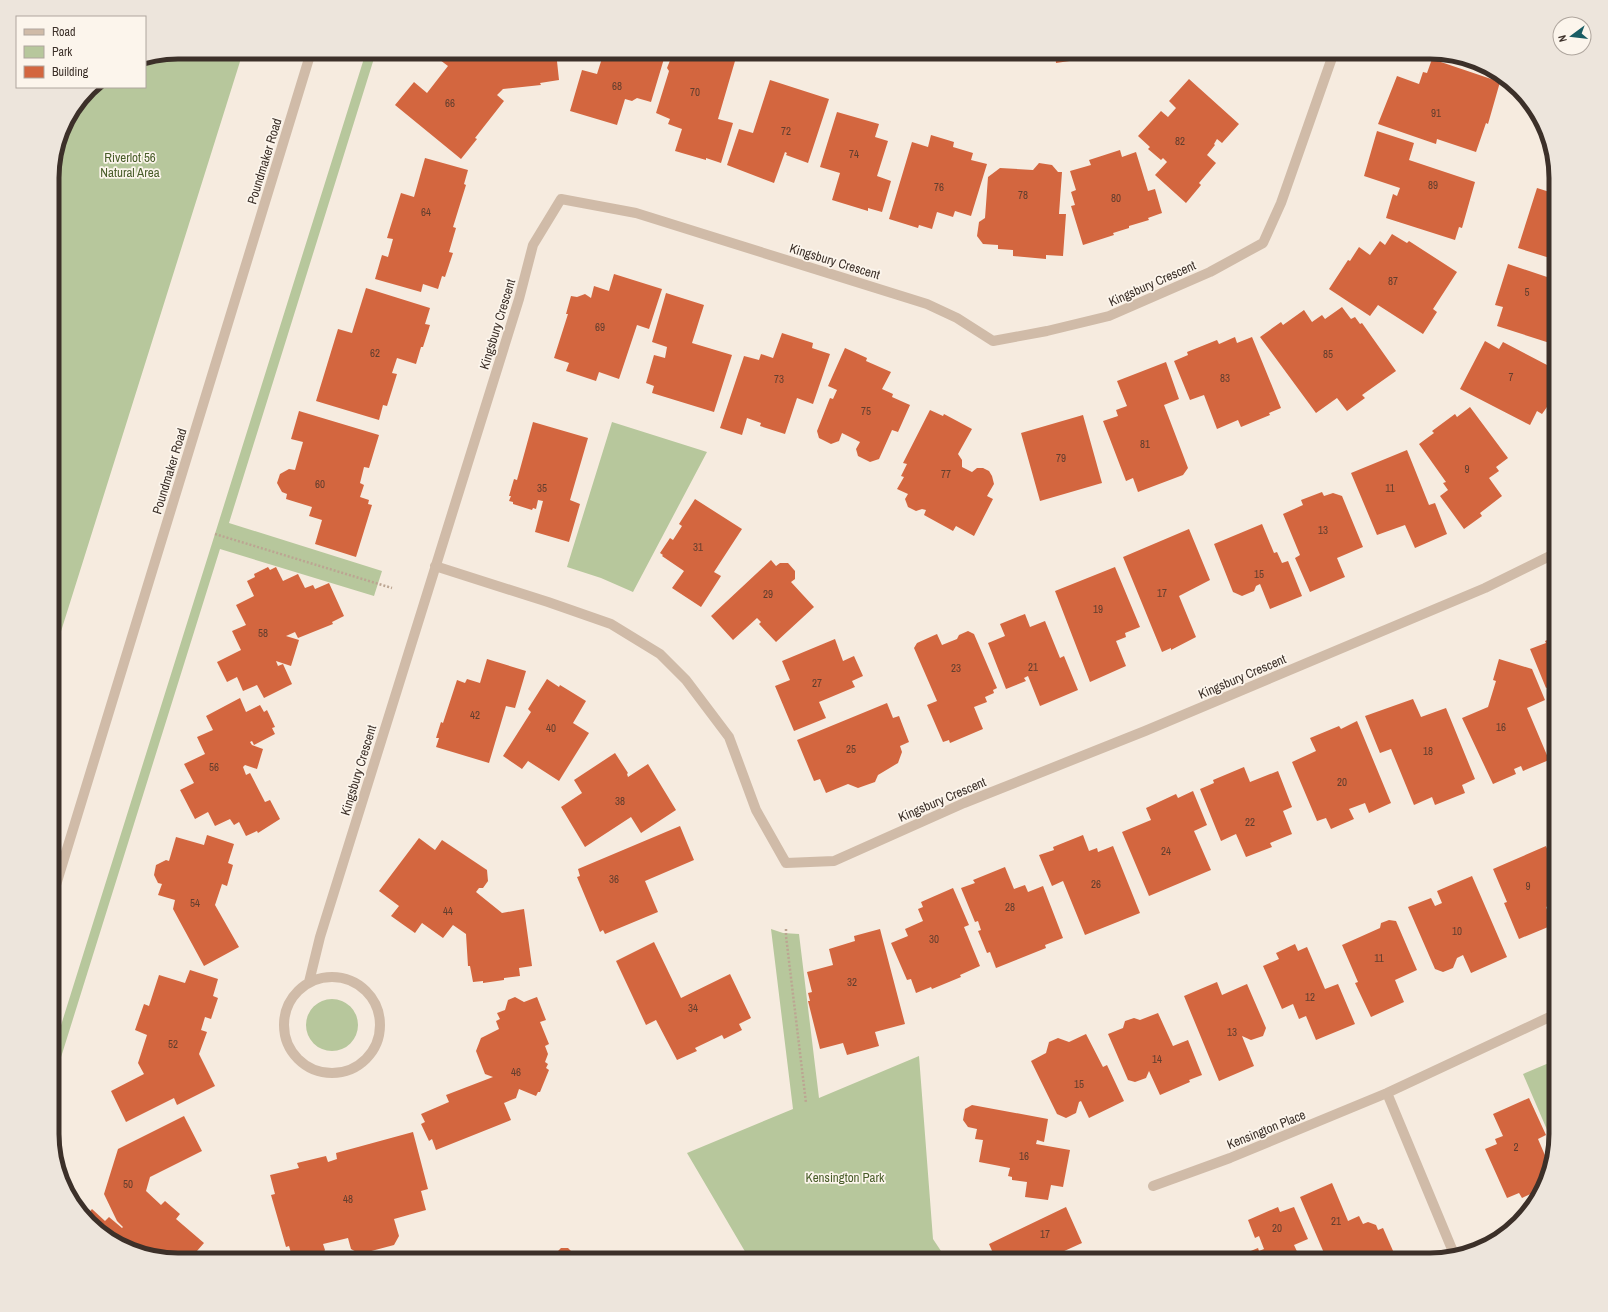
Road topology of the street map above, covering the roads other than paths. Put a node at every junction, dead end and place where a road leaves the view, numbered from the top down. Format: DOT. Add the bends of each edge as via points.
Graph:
graph roads {
  1 [pos="309,59"];
  2 [pos="1331,59"];
  3 [pos="1549,556"];
  4 [pos="435,566"];
  5 [pos="59,875"];
  6 [pos="310,982"];
  7 [pos="1549,1017"];
  8 [pos="1387,1093"];
  9 [pos="1153,1186"];
  10 [pos="1453,1251"];
  1 -- 5 [label="street, Poundmaker Road"];
  2 -- 4 [label="street, Kingsbury Crescent" via="1263,243 1210,272 1116,313 1047,331 993,341 957,318 927,304 636,213 561,199 533,245 519,299"];
  3 -- 4 [label="street, Kingsbury Crescent" via="1478,591 1145,731 964,803 834,861 796,864 786,863 756,810 729,737 686,680 660,654 611,624"];
  4 -- 6 [label="street, Kingsbury Crescent" via="320,937"];
  6 -- 6 [label="street" via="297,991 288,1004 284,1034 289,1049 299,1061 312,1070 327,1074 342,1073 357,1067 370,1056 379,1036 381,1025 378,1009 370,995 357,984 342,978 325,977"];
  7 -- 8 [label="street, Kensington Place"];
  8 -- 9 [label="street, Kensington Place" via="1230,1158"];
  8 -- 10 [label="street"];
}
